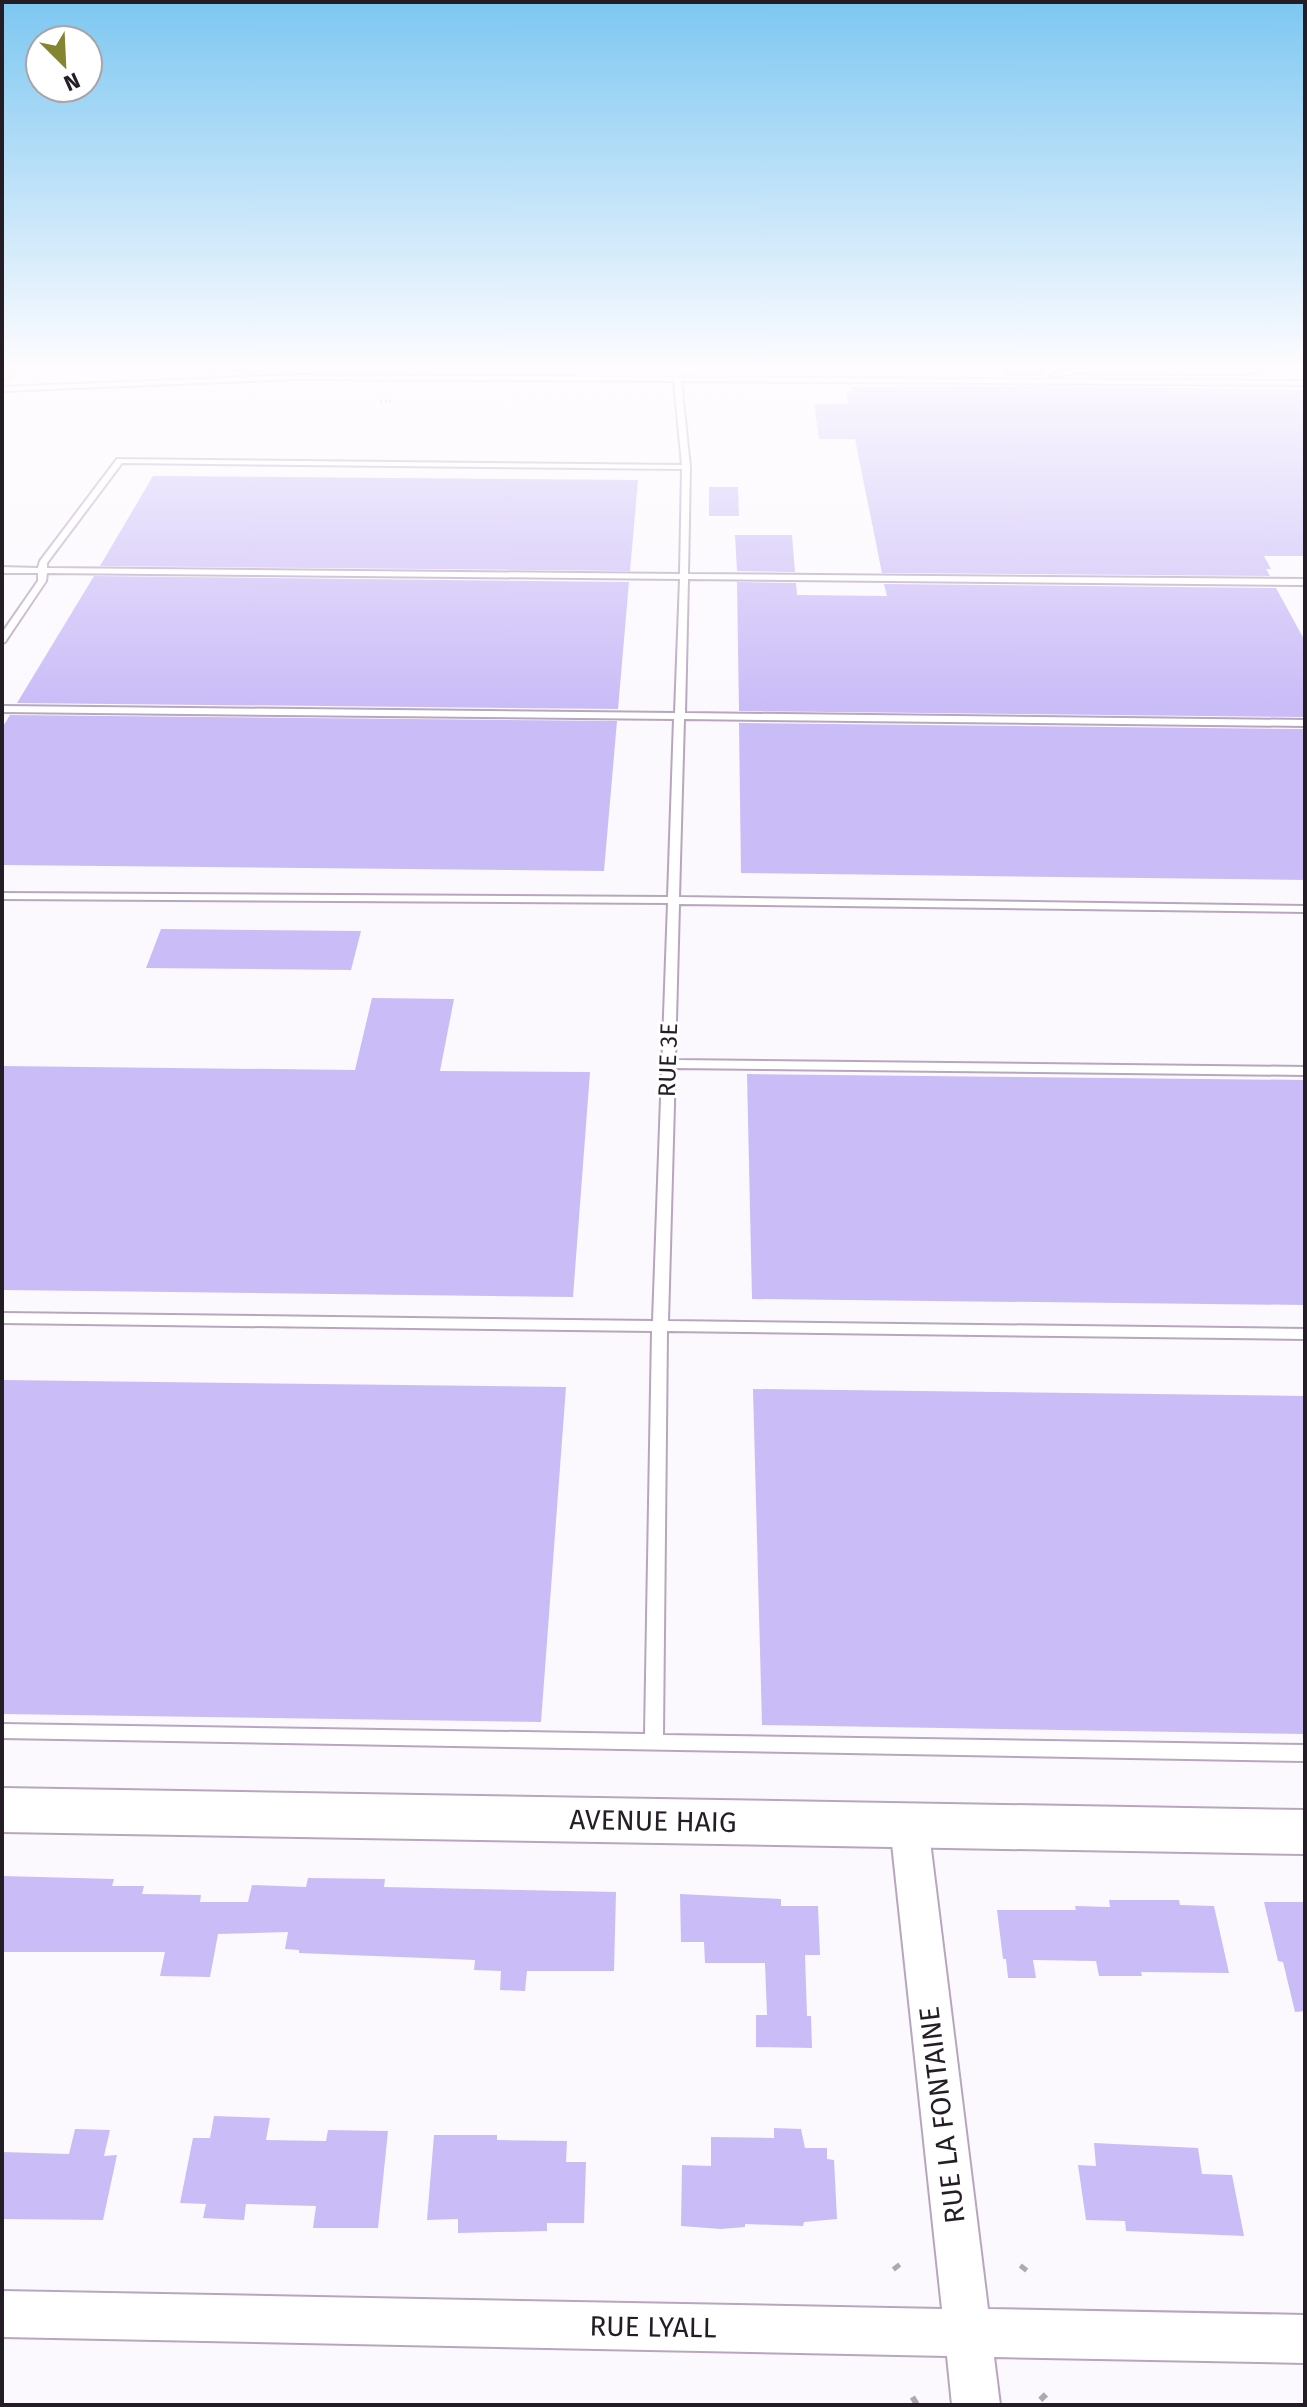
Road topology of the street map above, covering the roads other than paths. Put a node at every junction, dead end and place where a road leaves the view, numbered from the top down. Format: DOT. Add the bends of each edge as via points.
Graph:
graph roads {
  1 [pos="105,480"];
  2 [pos="686,480"];
  3 [pos="2,570"];
  4 [pos="43,571"];
  5 [pos="684,577"];
  6 [pos="1305,582"];
  7 [pos="2,640"];
  8 [pos="2,709"];
  9 [pos="679,717"];
  10 [pos="1305,723"];
  11 [pos="2,896"];
  12 [pos="674,900"];
  13 [pos="1305,909"];
  14 [pos="667,1064"];
  15 [pos="1305,1071"];
  16 [pos="2,1318"];
  17 [pos="660,1325"];
  18 [pos="1305,1334"];
  19 [pos="2,1731"];
  20 [pos="654,1742"];
  21 [pos="1305,1753"];
  22 [pos="2,1810"];
  23 [pos="909,1825"];
  24 [pos="1305,1832"];
  25 [pos="2,2314"];
  26 [pos="968,2333"];
  27 [pos="1305,2339"];
  28 [pos="976,2405"];
  1 -- 4 [label="lane" via="43,563"];
  2 -- 5 [label="lane, RUE 3E"];
  3 -- 4 [label="lane"];
  4 -- 5 [label="lane"];
  4 -- 7 [label="lane" via="42,581"];
  5 -- 6 [label="lane"];
  5 -- 9 [label="lane, RUE 3E"];
  8 -- 9 [label="lane"];
  9 -- 10 [label="lane"];
  9 -- 12 [label="lane, RUE 3E"];
  11 -- 12 [label="lane"];
  12 -- 13 [label="lane"];
  12 -- 14 [label="lane, RUE 3E"];
  14 -- 15 [label="lane"];
  14 -- 17 [label="lane, RUE 3E"];
  16 -- 17 [label="lane"];
  17 -- 18 [label="lane"];
  17 -- 20 [label="lane, RUE 3E"];
  19 -- 20 [label="lane"];
  20 -- 21 [label="lane"];
  22 -- 23 [label="street, AVENUE HAIG"];
  23 -- 24 [label="street, AVENUE HAIG"];
  23 -- 26 [label="street, RUE LA FONTAINE"];
  25 -- 26 [label="street, RUE LYALL"];
  26 -- 27 [label="street, RUE LYALL"];
  26 -- 28 [label="street, RUE LA FONTAINE"];
}
